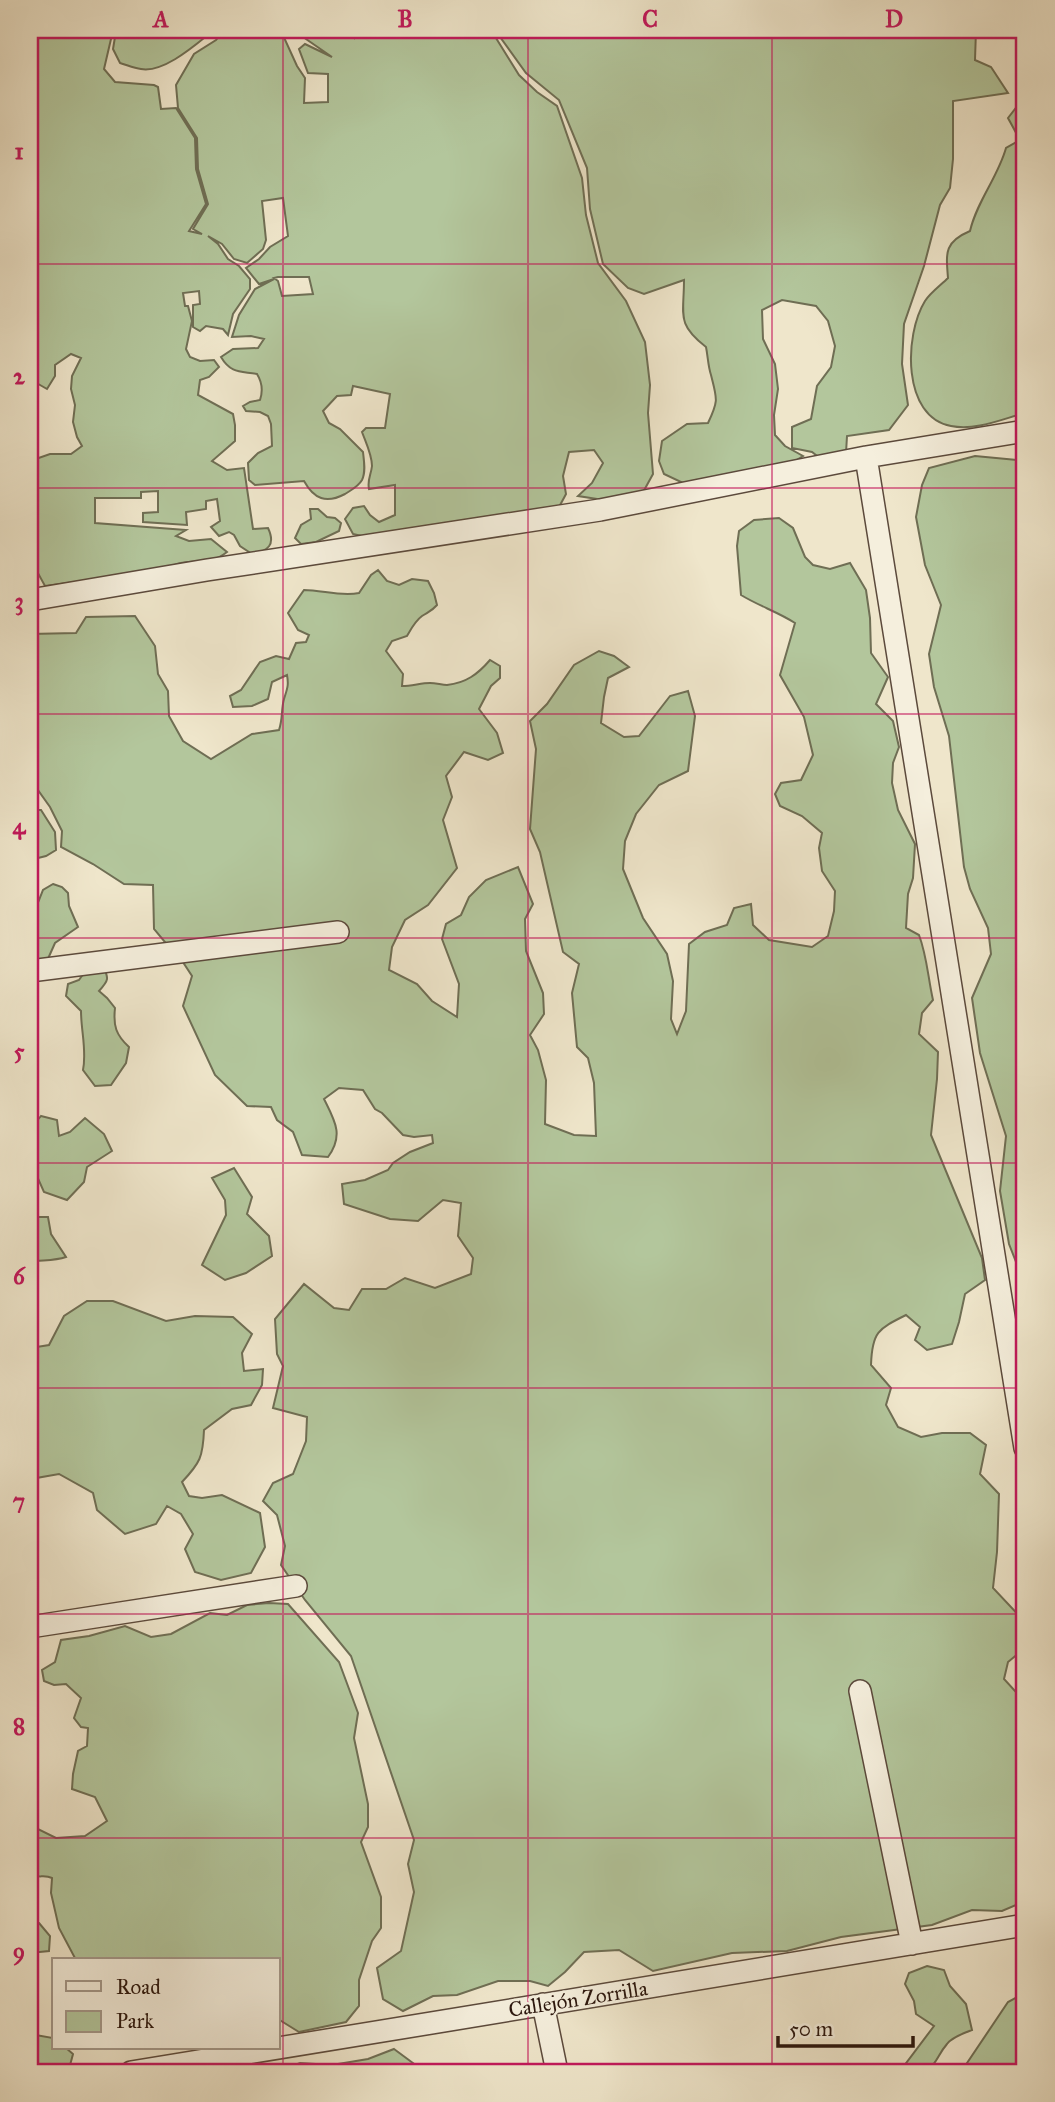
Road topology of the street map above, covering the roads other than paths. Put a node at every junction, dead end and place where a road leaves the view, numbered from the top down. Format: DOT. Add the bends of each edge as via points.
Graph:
graph roads {
  1 [pos="1025,431"];
  2 [pos="866,457"];
  3 [pos="30,600"];
  4 [pos="338,932"];
  5 [pos="30,971"];
  6 [pos="1025,1448"];
  7 [pos="296,1586"];
  8 [pos="30,1627"];
  9 [pos="860,1691"];
  10 [pos="1025,1925"];
  11 [pos="912,1944"];
  12 [pos="543,2004"];
  13 [pos="280,2047"];
  14 [pos="264,2050"];
  15 [pos="131,2072"];
  16 [pos="556,2072"];
  1 -- 2 [label="street"];
  2 -- 3 [label="street" via="600,510"];
  2 -- 6 [label="street"];
  4 -- 5 [label="street"];
  7 -- 8 [label="street"];
  9 -- 11 [label="street"];
  10 -- 11 [label="street, Callejón Zorrilla"];
  11 -- 12 [label="street, Callejón Zorrilla"];
  12 -- 13 [label="street, Callejón Zorrilla"];
  12 -- 16 [label="street"];
  14 -- 15 [label="street, Callejón Zorrilla"];
}
